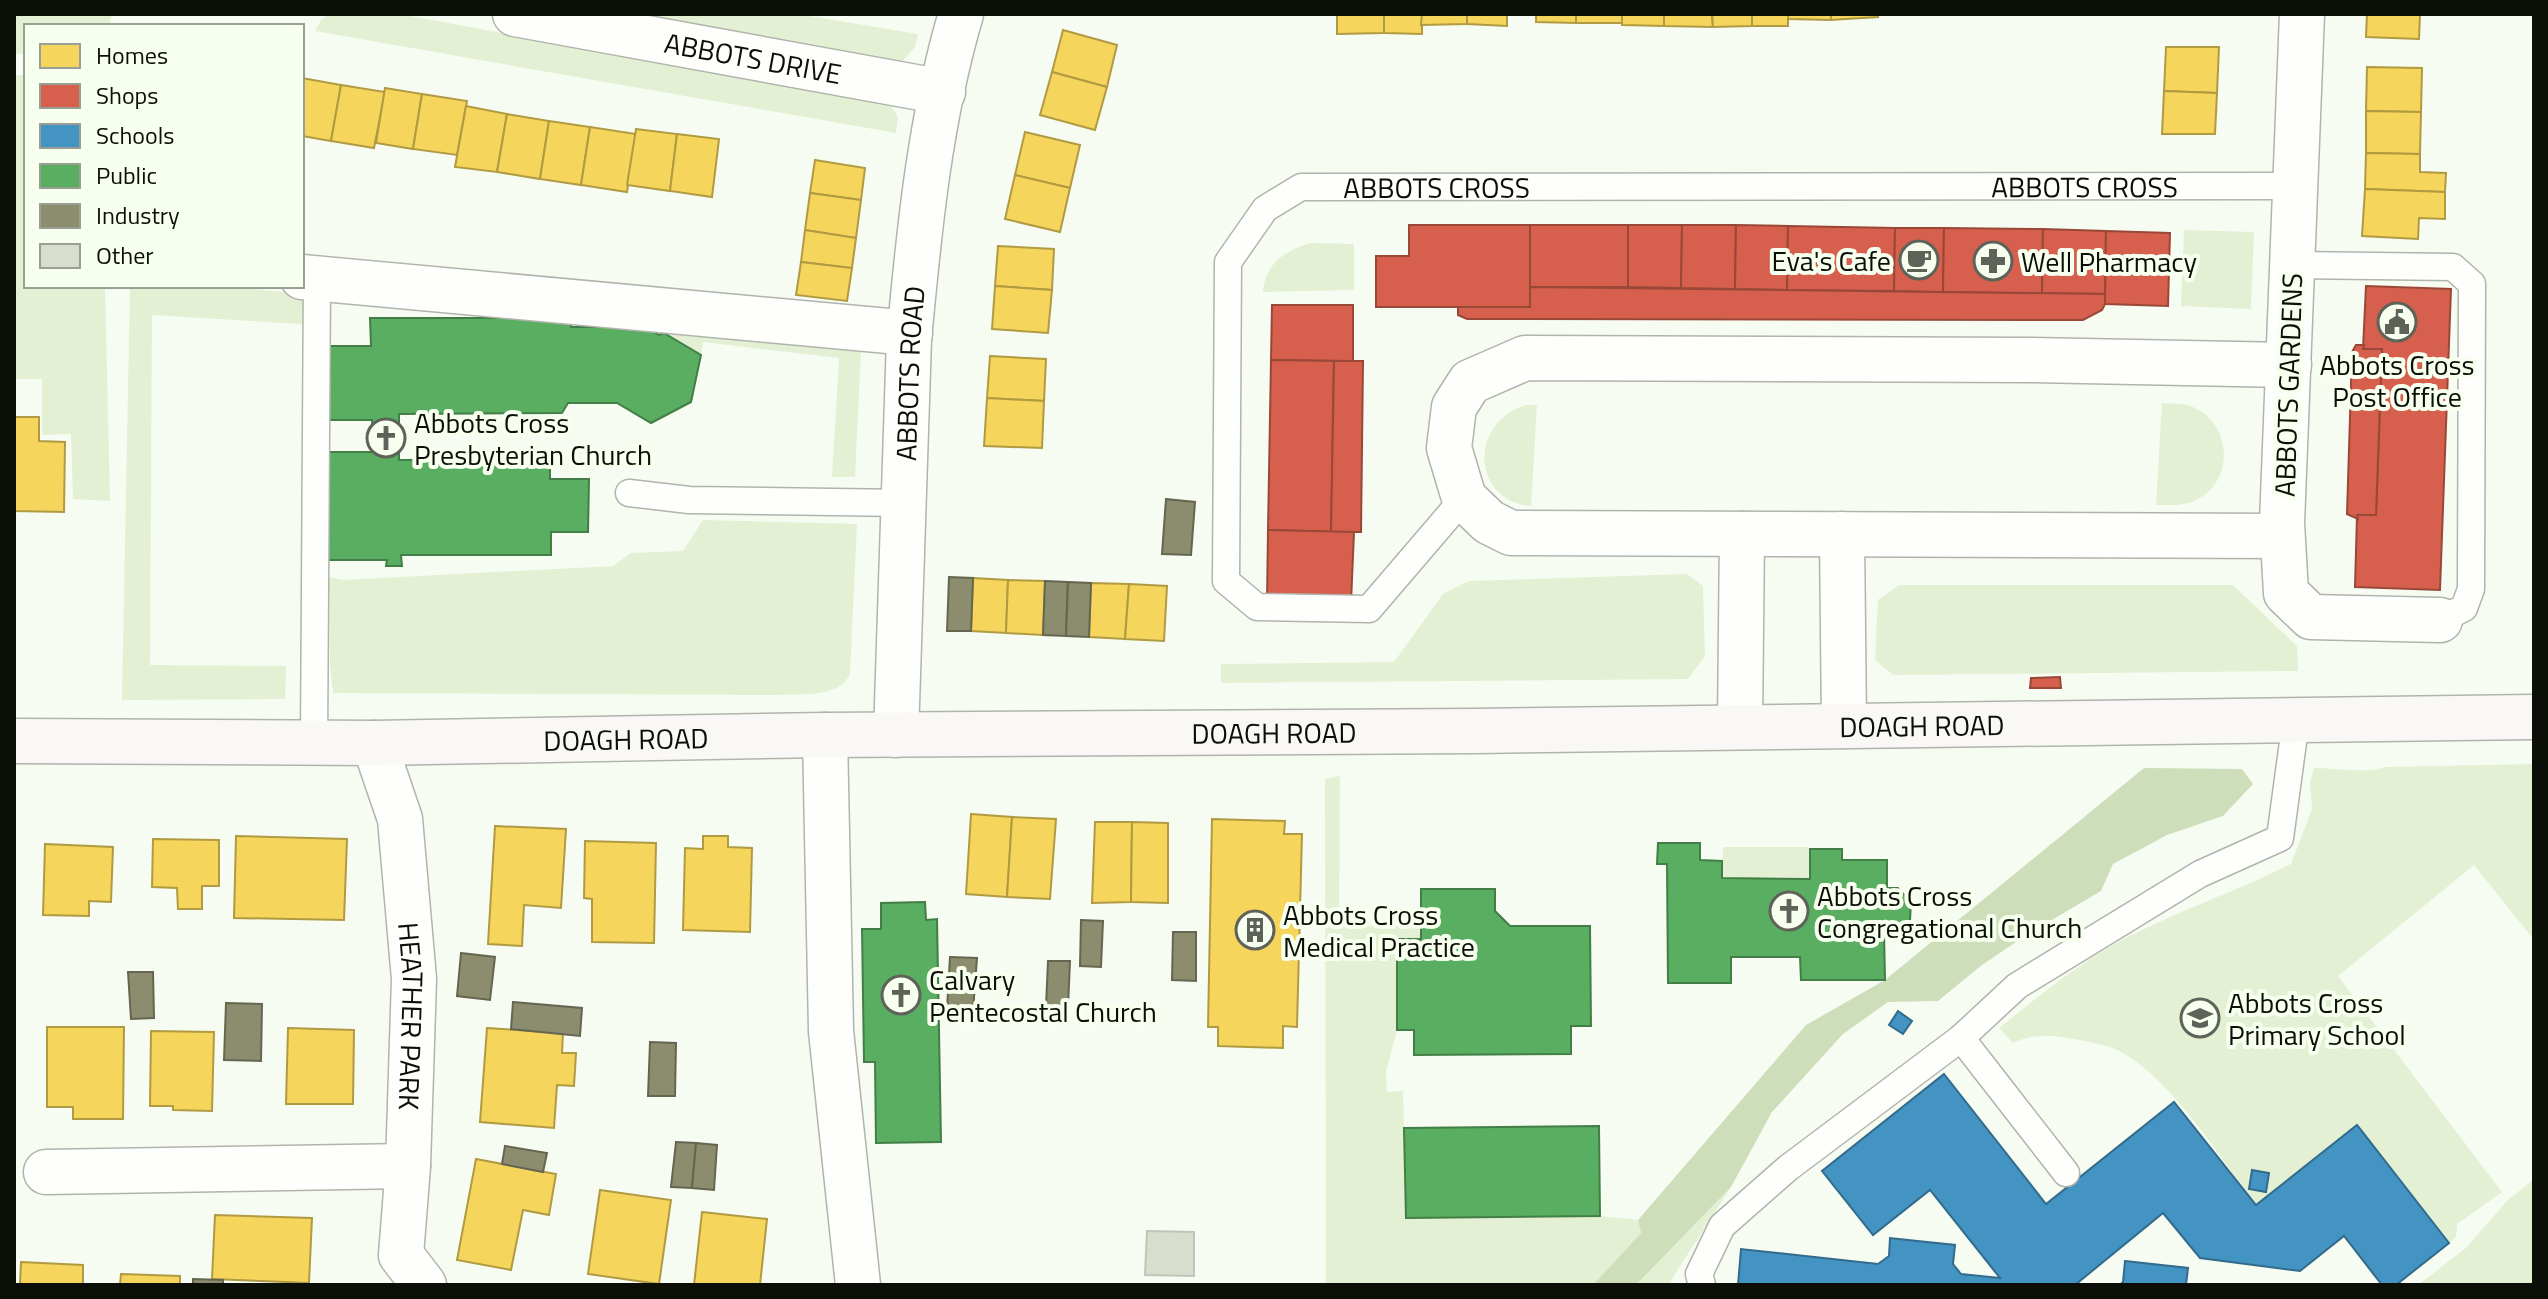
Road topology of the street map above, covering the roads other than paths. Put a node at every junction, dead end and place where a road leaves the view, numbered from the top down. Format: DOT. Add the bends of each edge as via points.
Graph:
graph roads {
  1 [pos="515,14"];
  2 [pos="961,14"];
  3 [pos="2302,14"];
  4 [pos="943,92"];
  5 [pos="2296,186"];
  6 [pos="2293,265"];
  7 [pos="310,277"];
  8 [pos="910,333"];
  9 [pos="2289,365"];
  10 [pos="629,493"];
  11 [pos="1464,498"];
  12 [pos="904,503"];
  13 [pos="1742,534"];
  14 [pos="1842,534"];
  15 [pos="2282,536"];
  16 [pos="2440,620"];
  17 [pos="2534,717"];
  18 [pos="2296,720"];
  19 [pos="1740,725"];
  20 [pos="1844,726"];
  21 [pos="825,735"];
  22 [pos="896,735"];
  23 [pos="14,741"];
  24 [pos="314,742"];
  25 [pos="374,743"];
  26 [pos="1961,1038"];
  27 [pos="408,1166"];
  28 [pos="46,1172"];
  29 [pos="2066,1173"];
  30 [pos="424,1285"];
  31 [pos="858,1285"];
  32 [pos="1702,1285"];
  1 -- 4 [label="street, ABBOTS DRIVE"];
  2 -- 4 [label="street, ABBOTS ROAD"];
  3 -- 5 [label="street, ABBOTS GARDENS"];
  4 -- 8 [label="street, ABBOTS ROAD"];
  5 -- 6 [label="street, ABBOTS GARDENS"];
  5 -- 11 [label="lane, ABBOTS CROSS" via="1301,187 1265,209 1228,262 1226,581 1257,607 1369,609"];
  6 -- 9 [label="street, ABBOTS GARDENS"];
  6 -- 16 [label="lane" via="2453,267 2472,284 2471,589 2464,608"];
  7 -- 8 [label="street"];
  7 -- 24 [label="lane"];
  8 -- 12 [label="street, ABBOTS ROAD"];
  9 -- 11 [label="street" via="1525,358 1470,382 1454,407 1449,448"];
  9 -- 15 [label="street, ABBOTS GARDENS"];
  10 -- 12 [label="lane" via="689,500"];
  11 -- 13 [label="street" via="1489,522 1511,533"];
  12 -- 22 [label="street, ABBOTS ROAD"];
  13 -- 14 [label="street"];
  13 -- 19 [label="street"];
  14 -- 15 [label="street"];
  14 -- 20 [label="street"];
  15 -- 16 [label="street, ABBOTS GARDENS" via="2286,593 2311,617"];
  17 -- 18 [label="main road, DOAGH ROAD"];
  18 -- 20 [label="main road, DOAGH ROAD"];
  18 -- 26 [label="lane" via="2280,838 2200,874 2017,986"];
  19 -- 20 [label="main road, DOAGH ROAD"];
  19 -- 22 [label="main road, DOAGH ROAD"];
  21 -- 22 [label="main road, DOAGH ROAD"];
  21 -- 25 [label="main road, DOAGH ROAD"];
  21 -- 31 [label="street" via="831,1031"];
  23 -- 24 [label="main road, DOAGH ROAD"];
  24 -- 25 [label="main road, DOAGH ROAD"];
  25 -- 27 [label="street, HEATHER PARK" via="400,819 414,979"];
  26 -- 29 [label="lane"];
  26 -- 32 [label="lane" via="1788,1168 1722,1226 1699,1274"];
  27 -- 28 [label="street"];
  27 -- 30 [label="street, HEATHER PARK" via="401,1255"];
}
